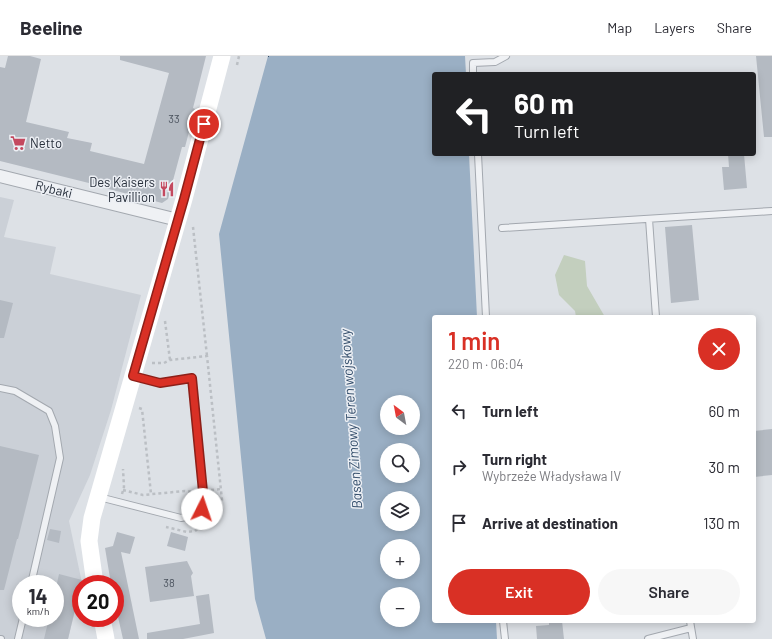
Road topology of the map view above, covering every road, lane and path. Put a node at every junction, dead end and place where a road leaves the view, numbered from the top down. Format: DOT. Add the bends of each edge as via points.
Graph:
graph roads {
  1 [pos="222,56"];
  2 [pos="506,56"];
  3 [pos="473,72"];
  4 [pos="478,156"];
  5 [pos="0,176"];
  6 [pos="772,211"];
  7 [pos="649,219"];
  8 [pos="186,224"];
  9 [pos="502,228"];
  10 [pos="486,315"];
  11 [pos="656,315"];
  12 [pos="165,319"];
  13 [pos="207,356"];
  14 [pos="170,360"];
  15 [pos="133,376"];
  16 [pos="0,388"];
  17 [pos="137,407"];
  18 [pos="221,489"];
  19 [pos="124,490"];
  20 [pos="204,491"];
  21 [pos="151,494"];
  22 [pos="98,497"];
  23 [pos="33,575"];
  24 [pos="94,575"];
  25 [pos="504,623"];
  26 [pos="690,623"];
  27 [pos="21,627"];
  28 [pos="104,627"];
  29 [pos="691,628"];
  30 [pos="18,639"];
  31 [pos="106,639"];
  32 [pos="505,639"];
  33 [pos="648,639"];
  34 [pos="693,639"];
  1 -- 8 [label="street"];
  2 -- 3 [label="lane" via="495,62 473,64"];
  4 -- 10 [label="lane"];
  5 -- 8 [label="street, Rybaki"];
  6 -- 7 [label="lane"];
  7 -- 9 [label="lane"];
  7 -- 11 [label="lane"];
  8 -- 13 [label="path"];
  8 -- 15 [label="street"];
  12 -- 14 [label="path"];
  15 -- 20 [label="lane" via="160,383 192,378"];
  15 -- 22 [label="street"];
  16 -- 23 [label="lane" via="16,391 49,411 55,426 60,458"];
  17 -- 21 [label="path" via="142,409"];
  18 -- 20 [label="path"];
  19 -- 21 [label="path" via="143,495"];
  20 -- 21 [label="path"];
  20 -- 22 [label="lane" via="202,509 196,515 181,518"];
  22 -- 24 [label="street" via="89,540"];
  25 -- 32 [label="lane"];
  26 -- 29 [label="lane"];
  27 -- 30 [label="lane"];
  28 -- 31 [label="street"];
  29 -- 33 [label="lane"];
  29 -- 34 [label="lane"];
}
